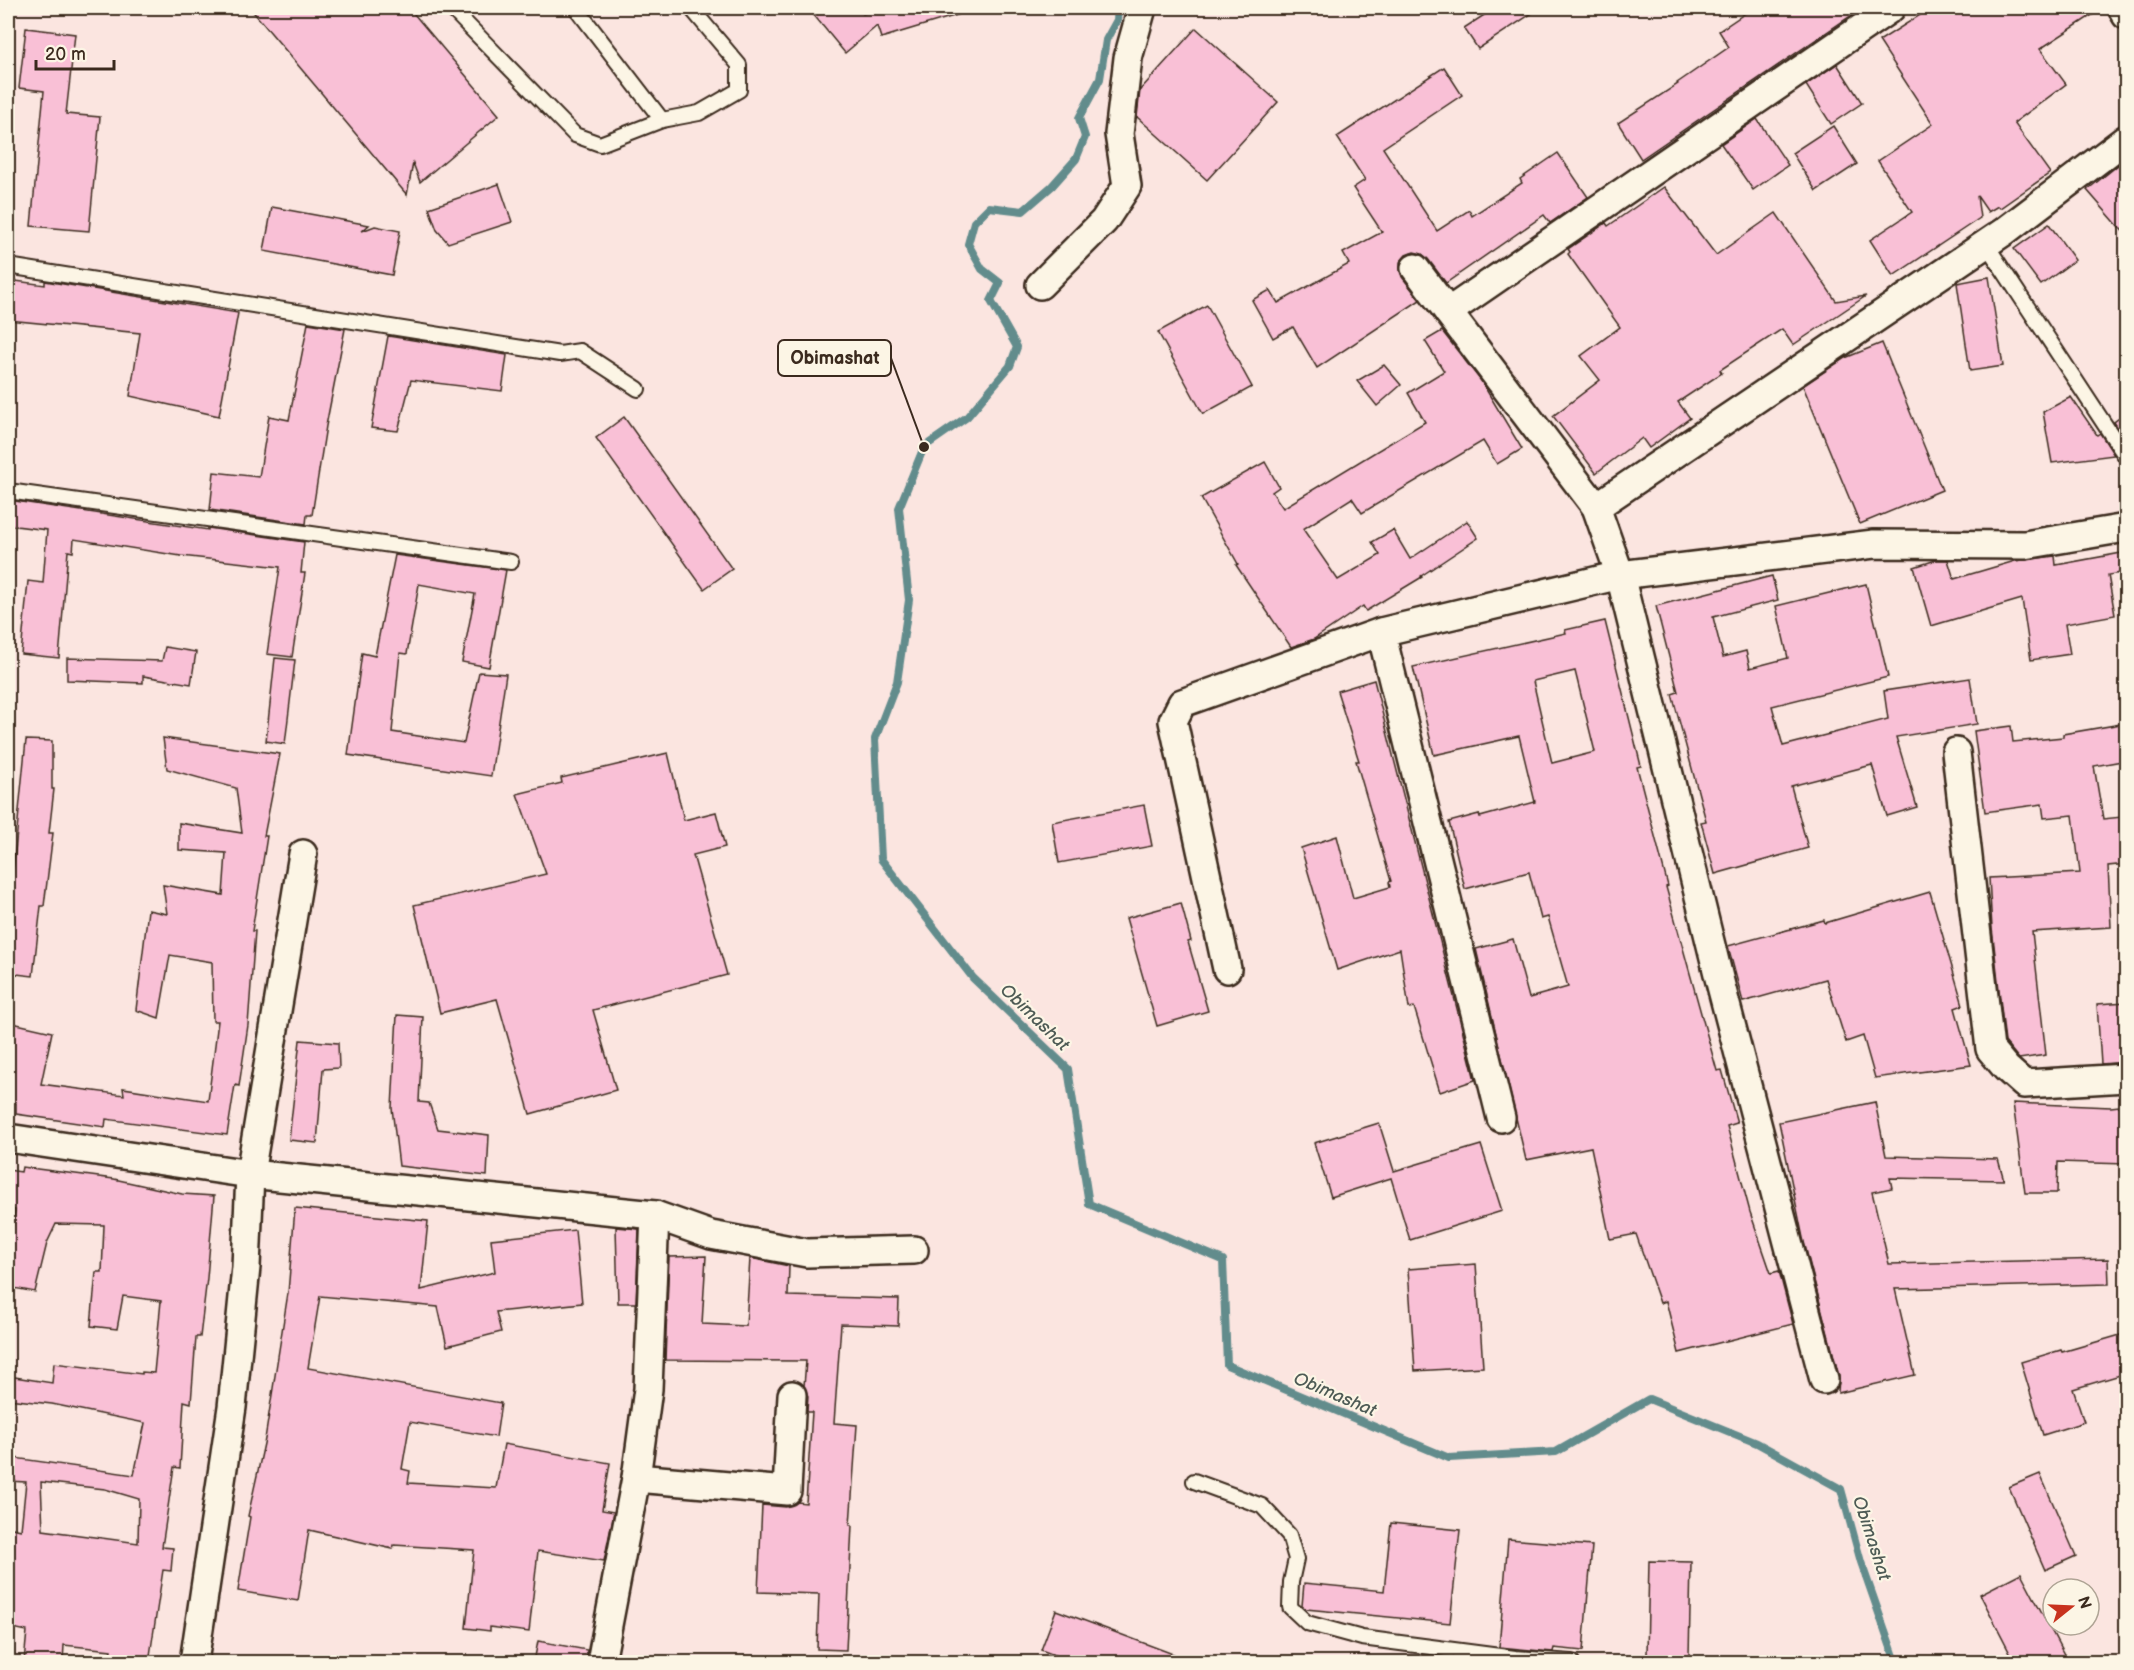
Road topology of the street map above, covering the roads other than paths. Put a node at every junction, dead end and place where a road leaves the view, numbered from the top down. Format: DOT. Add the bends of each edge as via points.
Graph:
graph roads {
  1 [pos="451,8"];
  2 [pos="576,8"];
  3 [pos="691,8"];
  4 [pos="1143,8"];
  5 [pos="1891,8"];
  6 [pos="2122,8"];
  7 [pos="2127,15"];
  8 [pos="662,120"];
  9 [pos="2127,139"];
  10 [pos="1986,244"];
  11 [pos="8,266"];
  12 [pos="1415,268"];
  13 [pos="1040,285"];
  14 [pos="1448,312"];
  15 [pos="638,389"];
  16 [pos="2127,457"];
  17 [pos="8,491"];
  18 [pos="1596,507"];
  19 [pos="2127,528"];
  20 [pos="511,562"];
  21 [pos="1620,575"];
  22 [pos="1381,632"];
  23 [pos="1956,752"];
  24 [pos="303,854"];
  25 [pos="1227,969"];
  26 [pos="2127,1078"];
  27 [pos="1501,1118"];
  28 [pos="8,1138"];
  29 [pos="249,1174"];
  30 [pos="655,1215"];
  31 [pos="914,1250"];
  32 [pos="1824,1380"];
  33 [pos="792,1395"];
  34 [pos="636,1478"];
  35 [pos="1194,1481"];
  36 [pos="194,1662"];
  37 [pos="601,1662"];
  38 [pos="1572,1662"];
  1 -- 8 [label="lane" via="575,135 600,144"];
  2 -- 8 [label="lane"];
  3 -- 8 [label="lane" via="739,65 739,90 699,113"];
  4 -- 13 [label="street" via="1128,58 1119,134 1127,186 1104,221"];
  5 -- 14 [label="street"];
  6 -- 7 [label="street"];
  9 -- 10 [label="street"];
  10 -- 16 [label="lane"];
  10 -- 18 [label="street"];
  11 -- 15 [label="lane" via="560,354 580,351"];
  12 -- 14 [label="street"];
  14 -- 18 [label="street"];
  17 -- 20 [label="lane"];
  18 -- 21 [label="street"];
  19 -- 21 [label="street" via="2025,545 1874,544"];
  21 -- 22 [label="street"];
  21 -- 32 [label="street" via="1719,978"];
  22 -- 25 [label="street" via="1182,703 1173,721"];
  22 -- 27 [label="street"];
  23 -- 26 [label="street" via="1990,1049 2024,1084"];
  24 -- 29 [label="street"];
  28 -- 29 [label="street"];
  29 -- 30 [label="street"];
  29 -- 36 [label="street" via="246,1267 232,1407"];
  30 -- 31 [label="street" via="711,1235 807,1253"];
  30 -- 34 [label="street" via="648,1389"];
  33 -- 34 [label="street" via="787,1491"];
  34 -- 37 [label="street"];
  35 -- 38 [label="lane" via="1262,1506 1289,1535 1296,1559 1290,1607 1307,1623 1362,1638"];
}
